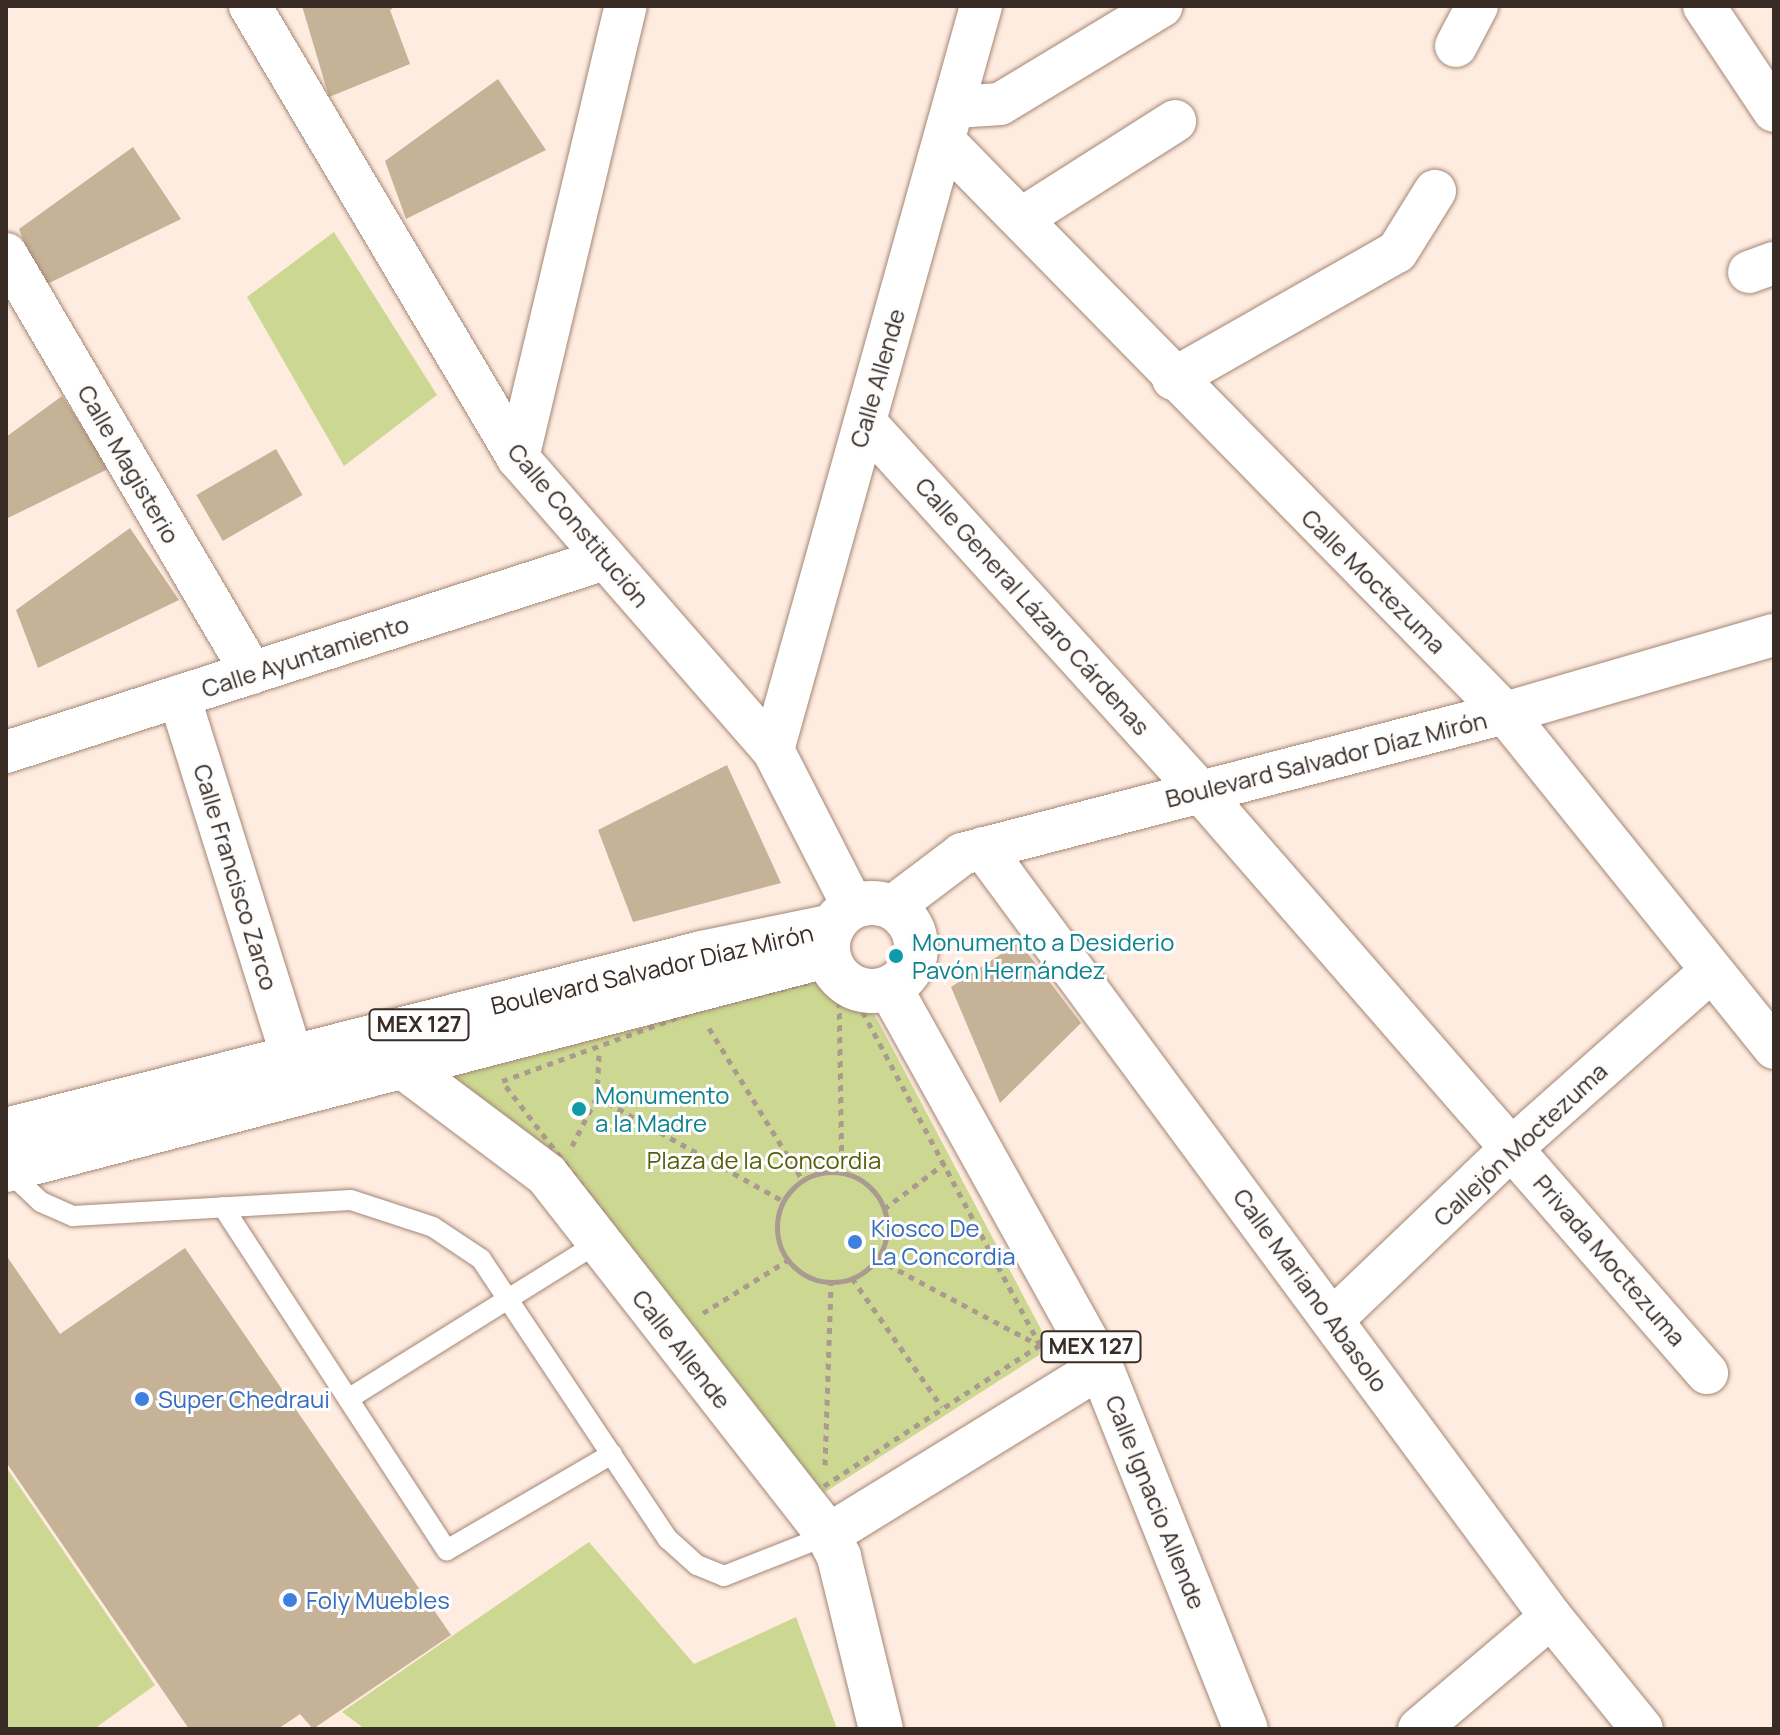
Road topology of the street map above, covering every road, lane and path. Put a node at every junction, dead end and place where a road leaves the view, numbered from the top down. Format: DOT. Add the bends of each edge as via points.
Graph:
graph roads {
  1 [pos="250,6"];
  2 [pos="626,6"];
  3 [pos="981,6"];
  4 [pos="1162,6"];
  5 [pos="1477,6"];
  6 [pos="1704,6"];
  7 [pos="1456,46"];
  8 [pos="1774,111"];
  9 [pos="1175,121"];
  10 [pos="950,124"];
  11 [pos="1435,191"];
  12 [pos="1024,217"];
  13 [pos="6,254"];
  14 [pos="1173,379"];
  15 [pos="865,422"];
  16 [pos="518,458"];
  17 [pos="605,559"];
  18 [pos="1774,635"];
  19 [pos="252,673"];
  20 [pos="179,696"];
  21 [pos="1505,713"];
  22 [pos="773,750"];
  23 [pos="6,752"];
  24 [pos="1200,791"];
  25 [pos="983,848"];
  26 [pos="856,951"];
  27 [pos="1710,972"];
  28 [pos="698,1010"];
  29 [pos="600,1044"];
  30 [pos="1774,1048"];
  31 [pos="397,1049"];
  32 [pos="292,1057"];
  33 [pos="597,1097"];
  34 [pos="6,1130"];
  35 [pos="1513,1147"];
  36 [pos="946,1162"];
  37 [pos="563,1163"];
  38 [pos="6,1170"];
  39 [pos="842,1172"];
  40 [pos="802,1180"];
  41 [pos="783,1201"];
  42 [pos="223,1207"];
  43 [pos="884,1209"];
  44 [pos="599,1242"];
  45 [pos="877,1259"];
  46 [pos="788,1260"];
  47 [pos="852,1278"];
  48 [pos="831,1282"];
  49 [pos="509,1301"];
  50 [pos="1334,1318"];
  51 [pos="685,1324"];
  52 [pos="1040,1345"];
  53 [pos="1101,1367"];
  54 [pos="1707,1373"];
  55 [pos="348,1399"];
  56 [pos="942,1407"];
  57 [pos="612,1454"];
  58 [pos="824,1485"];
  59 [pos="828,1535"];
  60 [pos="1551,1617"];
  61 [pos="881,1729"];
  62 [pos="1246,1729"];
  63 [pos="1419,1729"];
  64 [pos="1642,1729"];
  1 -- 16 [label="street, Calle Constitución"];
  2 -- 16 [label="street"];
  3 -- 10 [label="street, Calle Allende"];
  4 -- 10 [label="street" via="1000,104"];
  5 -- 7 [label="street"];
  6 -- 8 [label="street"];
  9 -- 12 [label="street"];
  10 -- 12 [label="street, Calle Moctezuma"];
  10 -- 15 [label="street, Calle Allende"];
  11 -- 14 [label="street" via="1397,252"];
  12 -- 14 [label="street, Calle Moctezuma"];
  13 -- 19 [label="street, Calle Magisterio"];
  14 -- 21 [label="street, Calle Moctezuma"];
  15 -- 22 [label="street, Calle Allende"];
  15 -- 24 [label="street, Calle General Lázaro Cárdenas"];
  16 -- 17 [label="street, Calle Constitución"];
  17 -- 19 [label="street, Calle Ayuntamiento"];
  17 -- 22 [label="street, Calle Constitución"];
  18 -- 21 [label="street, Boulevard Salvador Díaz Mirón"];
  19 -- 20 [label="street, Calle Ayuntamiento"];
  20 -- 23 [label="street, Calle Ayuntamiento"];
  20 -- 32 [label="street, Calle Francisco Zarco"];
  21 -- 24 [label="street, Boulevard Salvador Díaz Mirón"];
  21 -- 27 [label="street, Calle Moctezuma"];
  22 -- 26 [label="street, Calle Constitución"];
  24 -- 25 [label="street, Boulevard Salvador Díaz Mirón"];
  24 -- 35 [label="street"];
  25 -- 26 [label="street, Boulevard Salvador Díaz Mirón" via="962,854"];
  25 -- 50 [label="street, Calle Mariano Abasolo"];
  26 -- 28 [label="path" via="817,980"];
  26 -- 31 [label="main road, Boulevard Salvador Díaz Mirón / MEX 127"];
  26 -- 36 [label="path" via="857,1001"];
  26 -- 39 [label="path"];
  26 -- 53 [label="main road, Calle Ignacio Allende / MEX 127"];
  27 -- 30 [label="street, Calle Moctezuma"];
  27 -- 35 [label="street, Callejón Moctezuma"];
  28 -- 29 [label="path"];
  28 -- 40 [label="path"];
  29 -- 33 [label="path"];
  29 -- 37 [label="path" via="502,1081"];
  31 -- 32 [label="main road, Boulevard Salvador Díaz Mirón / MEX 127"];
  31 -- 38 [label="main road, Boulevard Salvador Díaz Mirón / MEX 127"];
  31 -- 44 [label="main road, Calle Allende / MEX 127" via="547,1175"];
  32 -- 34 [label="main road, Boulevard Salvador Díaz Mirón / MEX 127"];
  33 -- 37 [label="path"];
  33 -- 41 [label="path"];
  35 -- 50 [label="street, Callejón Moctezuma"];
  35 -- 54 [label="street, Privada Moctezuma"];
  36 -- 43 [label="path"];
  36 -- 52 [label="path"];
  37 -- 51 [label="path"];
  38 -- 42 [label="lane" via="41,1202 73,1216"];
  39 -- 40 [label="path"];
  39 -- 43 [label="path" via="868,1185"];
  40 -- 41 [label="path"];
  41 -- 46 [label="path" via="777,1231"];
  42 -- 49 [label="lane" via="351,1200 433,1227 481,1259"];
  42 -- 55 [label="lane"];
  43 -- 45 [label="path" via="885,1243"];
  44 -- 49 [label="lane"];
  44 -- 59 [label="main road, Calle Allende / MEX 127"];
  45 -- 47 [label="path"];
  45 -- 52 [label="path"];
  46 -- 48 [label="path" via="800,1272"];
  46 -- 51 [label="path"];
  47 -- 48 [label="path"];
  47 -- 56 [label="path"];
  48 -- 58 [label="path"];
  49 -- 55 [label="lane"];
  49 -- 57 [label="lane"];
  50 -- 60 [label="street, Calle Mariano Abasolo"];
  51 -- 58 [label="path" via="816,1491"];
  52 -- 53 [label="path"];
  52 -- 56 [label="path"];
  53 -- 59 [label="street"];
  53 -- 62 [label="main road, Calle Ignacio Allende / MEX 127"];
  55 -- 57 [label="lane" via="447,1550"];
  56 -- 58 [label="path"];
  57 -- 59 [label="lane" via="668,1539 697,1565 724,1576"];
  58 -- 59 [label="path"];
  59 -- 61 [label="main road, Calle Allende / MEX 127" via="839,1557"];
  60 -- 63 [label="street"];
  60 -- 64 [label="street, Calle Mariano Abasolo"];
}
